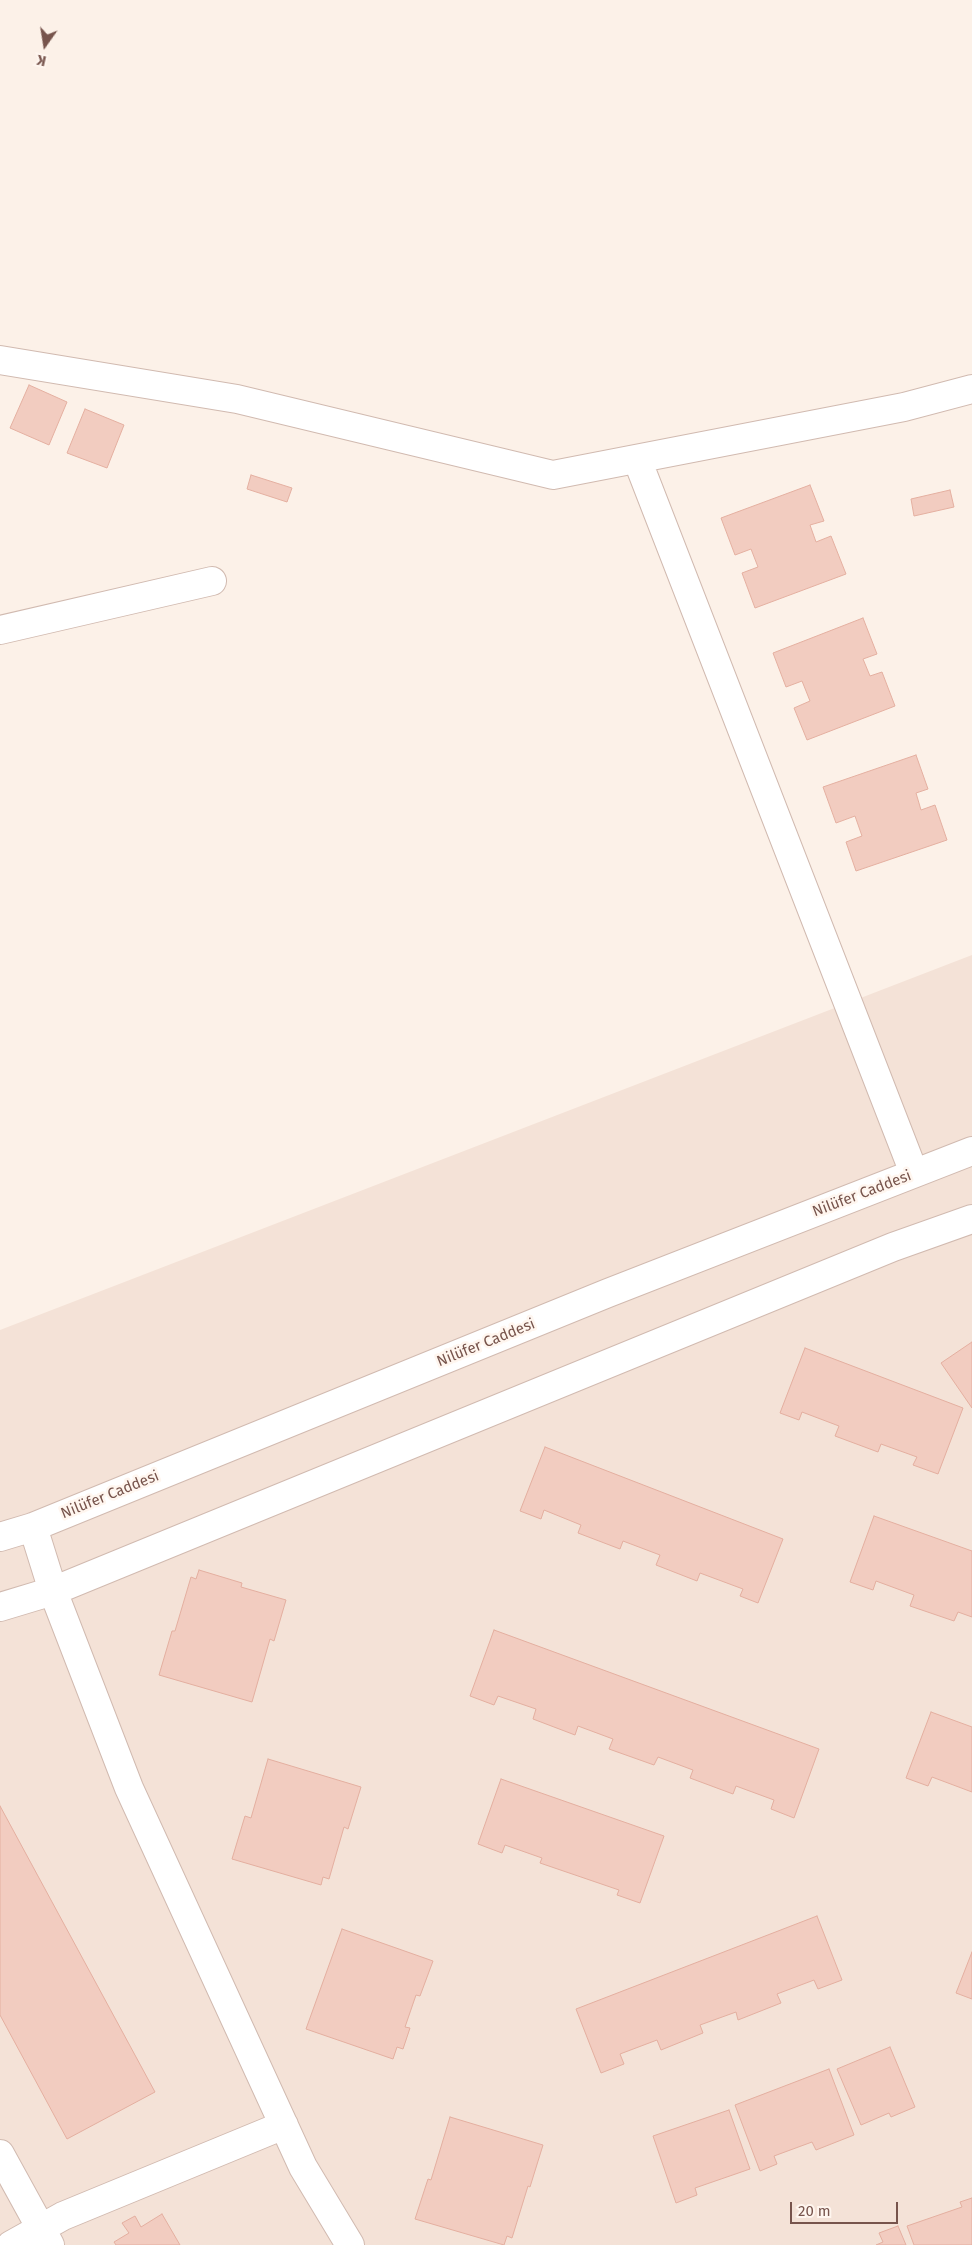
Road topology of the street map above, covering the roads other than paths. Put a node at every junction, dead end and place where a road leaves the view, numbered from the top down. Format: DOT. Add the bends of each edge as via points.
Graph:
graph roads {
  1 [pos="0,360"];
  2 [pos="972,389"];
  3 [pos="637,459"];
  4 [pos="212,581"];
  5 [pos="0,630"];
  6 [pos="972,1151"];
  7 [pos="914,1173"];
  8 [pos="972,1219"];
  9 [pos="33,1527"];
  10 [pos="0,1537"];
  11 [pos="53,1591"];
  12 [pos="0,1607"];
  13 [pos="284,2126"];
  14 [pos="0,2154"];
  15 [pos="45,2236"];
  16 [pos="11,2245"];
  17 [pos="350,2245"];
  1 -- 3 [label="street" via="237,399 553,475"];
  2 -- 3 [label="street" via="904,407"];
  3 -- 7 [label="street"];
  4 -- 5 [label="street"];
  6 -- 7 [label="street, Nilüfer Caddesi"];
  7 -- 9 [label="street, Nilüfer Caddesi" via="608,1293"];
  8 -- 11 [label="street" via="893,1247"];
  9 -- 10 [label="street, Nilüfer Caddesi"];
  9 -- 11 [label="street"];
  11 -- 12 [label="street"];
  11 -- 13 [label="street" via="129,1788"];
  13 -- 15 [label="street" via="63,2216"];
  13 -- 17 [label="street" via="303,2167"];
  14 -- 15 [label="street"];
  15 -- 16 [label="street"];
}
